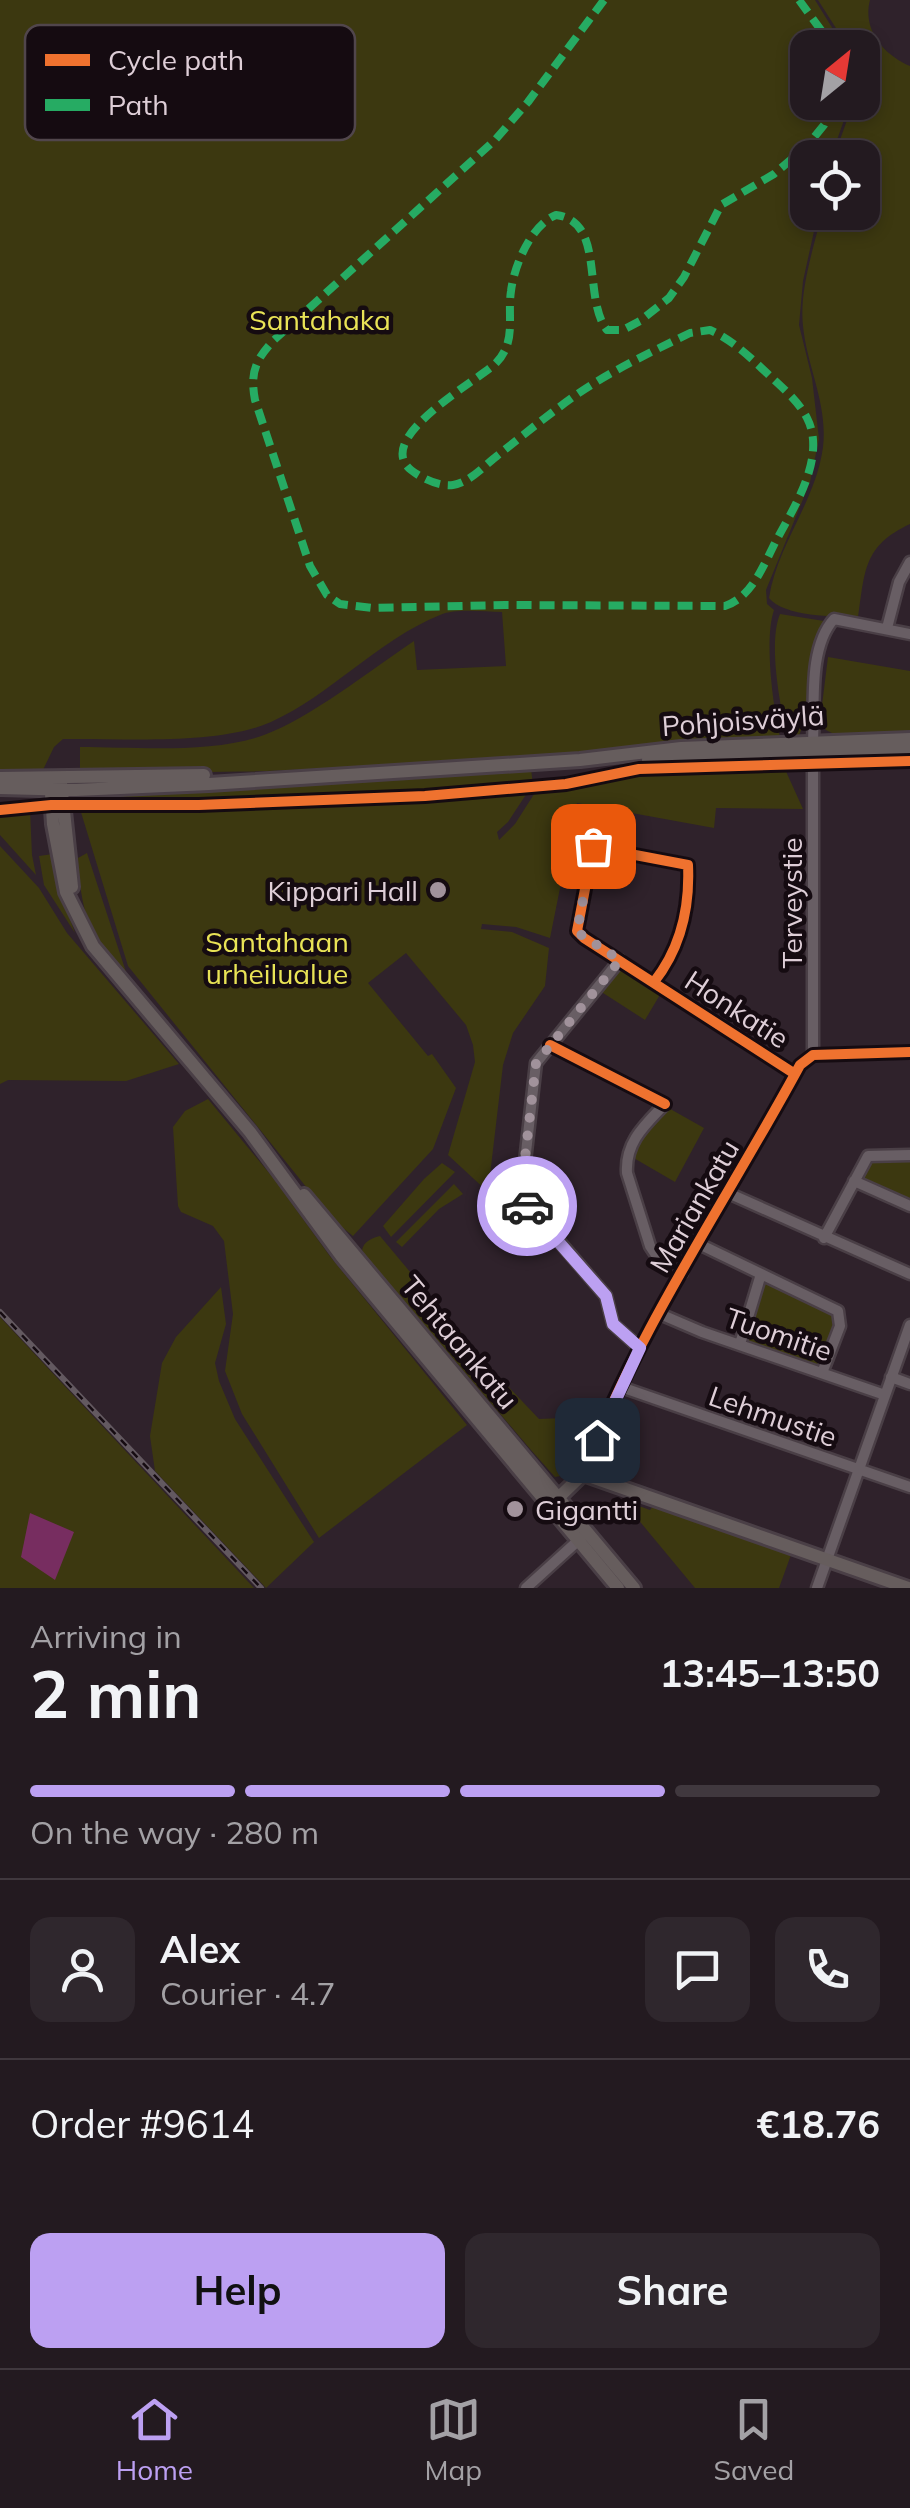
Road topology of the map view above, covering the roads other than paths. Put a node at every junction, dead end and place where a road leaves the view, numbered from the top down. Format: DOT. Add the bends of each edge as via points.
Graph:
graph roads {
  1 [pos="910,562"];
  2 [pos="887,628"];
  3 [pos="910,634"];
  4 [pos="910,739"];
  5 [pos="813,746"];
  6 [pos="910,750"];
  7 [pos="0,778"];
  8 [pos="56,784"];
  9 [pos="0,788"];
  10 [pos="620,960"];
  11 [pos="654,982"];
  12 [pos="910,1052"];
  13 [pos="813,1055"];
  14 [pos="796,1074"];
  15 [pos="664,1104"];
  16 [pos="910,1155"];
  17 [pos="854,1181"];
  18 [pos="728,1193"];
  19 [pos="910,1206"];
  20 [pos="824,1238"];
  21 [pos="699,1244"];
  22 [pos="682,1273"];
  23 [pos="762,1274"];
  24 [pos="910,1274"];
  25 [pos="660,1314"];
  26 [pos="910,1325"];
  27 [pos="740,1344"];
  28 [pos="640,1348"];
  29 [pos="822,1373"];
  30 [pos="892,1377"];
  31 [pos="910,1384"];
  32 [pos="621,1387"];
  33 [pos="885,1395"];
  34 [pos="858,1469"];
  35 [pos="584,1474"];
  36 [pos="910,1488"];
  37 [pos="554,1502"];
  38 [pos="582,1536"];
  39 [pos="827,1560"];
  40 [pos="526,1588"];
  41 [pos="618,1588"];
  42 [pos="634,1588"];
  43 [pos="818,1588"];
  44 [pos="908,1588"];
  1 -- 2 [label="street"];
  2 -- 3 [label="street"];
  2 -- 5 [label="street, Terveystie" via="834,619 828,626 818,658"];
  4 -- 5 [label="main road, Pohjoisväylä"];
  5 -- 6 [label="main road, Pohjoisväylä"];
  5 -- 8 [label="main road, Pohjoisväylä"];
  5 -- 13 [label="street, Terveystie"];
  7 -- 8 [label="main road, Pohjoisväylä"];
  8 -- 9 [label="main road, Pohjoisväylä"];
  8 -- 37 [label="main road, Tehtaankatu" via="66,892 93,946 284,1176 317,1227"];
  10 -- 11 [label="street, Honkatie"];
  10 -- 11 [label="street, Honkatie" via="577,932 593,846 688,865 678,944"];
  10 -- 28 [label="street" via="536,1063 521,1198 606,1296 613,1324"];
  11 -- 14 [label="street, Honkatie"];
  12 -- 13 [label="street"];
  13 -- 14 [label="street, Mariankatu"];
  14 -- 18 [label="street, Mariankatu"];
  15 -- 22 [label="street" via="635,1136 627,1173 650,1246"];
  16 -- 17 [label="street" via="868,1156"];
  17 -- 19 [label="street"];
  17 -- 20 [label="street"];
  18 -- 20 [label="street"];
  18 -- 21 [label="street, Mariankatu"];
  20 -- 24 [label="street"];
  21 -- 22 [label="street, Mariankatu"];
  21 -- 23 [label="street"];
  22 -- 25 [label="street, Mariankatu"];
  23 -- 27 [label="street"];
  23 -- 29 [label="street" via="838,1311 840,1326"];
  25 -- 27 [label="street, Tuomitie"];
  25 -- 28 [label="street, Mariankatu"];
  26 -- 30 [label="street"];
  27 -- 29 [label="street, Tuomitie"];
  28 -- 32 [label="street, Mariankatu"];
  29 -- 33 [label="street, Tuomitie"];
  30 -- 31 [label="street"];
  30 -- 33 [label="street"];
  32 -- 34 [label="street, Lehmustie"];
  32 -- 35 [label="street, Mariankatu"];
  33 -- 34 [label="street"];
  34 -- 36 [label="street, Lehmustie"];
  34 -- 39 [label="street"];
  35 -- 37 [label="main road, Mariankatu"];
  35 -- 39 [label="main road"];
  37 -- 38 [label="main road, Tehtaankatu"];
  38 -- 40 [label="street"];
  38 -- 41 [label="main road, Tehtaankatu"];
  38 -- 42 [label="main road, Tehtaankatu"];
  39 -- 43 [label="street"];
  39 -- 44 [label="main road"];
}
